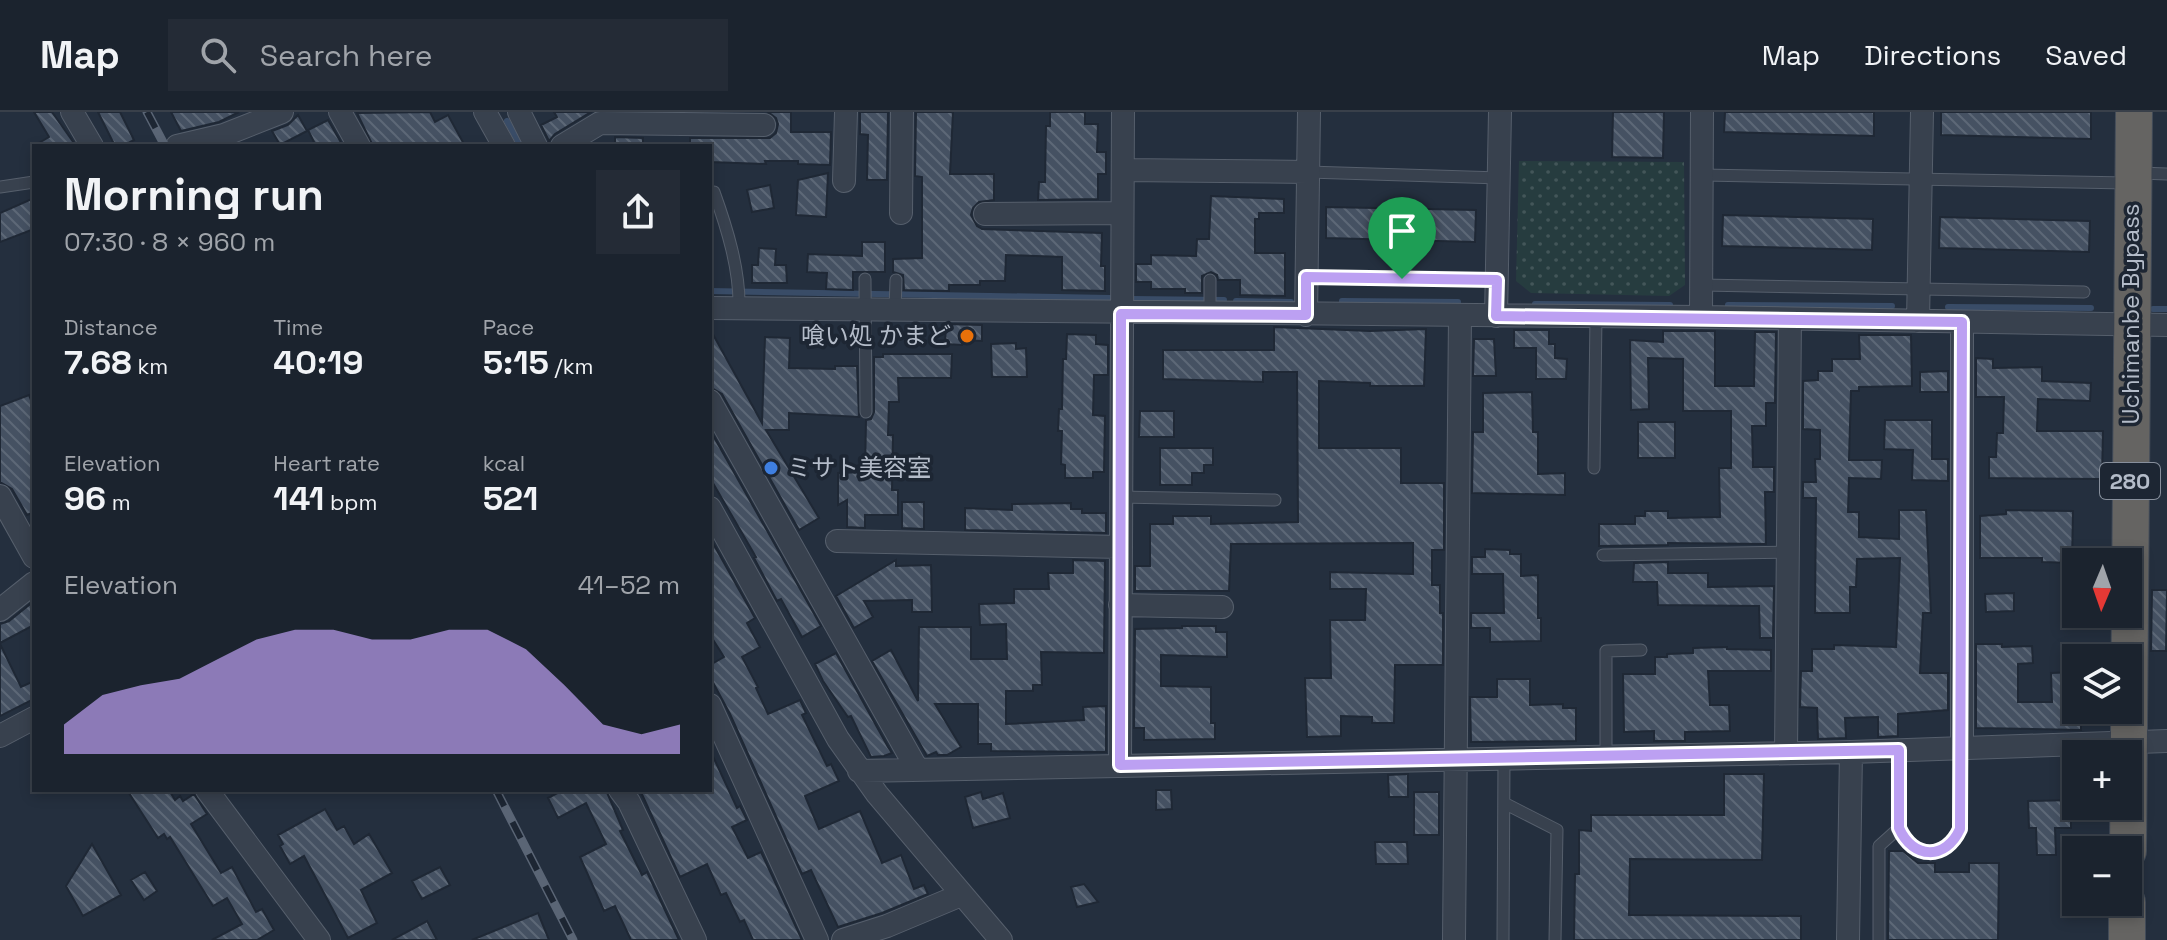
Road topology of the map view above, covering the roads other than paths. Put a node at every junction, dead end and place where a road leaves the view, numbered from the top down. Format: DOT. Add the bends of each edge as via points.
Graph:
graph roads {
  1 [pos="72,112"];
  2 [pos="282,112"];
  3 [pos="340,112"];
  4 [pos="485,112"];
  5 [pos="519,112"];
  6 [pos="846,112"];
  7 [pos="902,112"];
  8 [pos="1123,112"];
  9 [pos="1309,112"];
  10 [pos="1500,112"];
  11 [pos="1702,112"];
  12 [pos="1922,112"];
  13 [pos="2134,112"];
  14 [pos="764,125"];
  15 [pos="227,140"];
  16 [pos="91,144"];
  17 [pos="194,144"];
  18 [pos="358,144"];
  19 [pos="503,144"];
  20 [pos="535,144"];
  21 [pos="565,144"];
  22 [pos="1123,170"];
  23 [pos="1308,172"];
  24 [pos="1703,175"];
  25 [pos="2144,177"];
  26 [pos="1500,178"];
  27 [pos="1921,180"];
  28 [pos="844,181"];
  29 [pos="32,182"];
  30 [pos="0,187"];
  31 [pos="714,192"];
  32 [pos="901,213"];
  33 [pos="1122,213"];
  34 [pos="985,214"];
  35 [pos="1306,277"];
  36 [pos="1210,280"];
  37 [pos="1497,280"];
  38 [pos="1702,285"];
  39 [pos="1919,289"];
  40 [pos="2084,292"];
  41 [pos="865,294"];
  42 [pos="739,297"];
  43 [pos="1210,304"];
  44 [pos="712,307"];
  45 [pos="1121,314"];
  46 [pos="1306,315"];
  47 [pos="1460,316"];
  48 [pos="1496,316"];
  49 [pos="1596,316"];
  50 [pos="1701,317"];
  51 [pos="1790,319"];
  52 [pos="1918,321"];
  53 [pos="1962,322"];
  54 [pos="2131,325"];
  55 [pos="2167,325"];
  56 [pos="712,405"];
  57 [pos="866,412"];
  58 [pos="1594,468"];
  59 [pos="0,496"];
  60 [pos="1120,497"];
  61 [pos="1275,500"];
  62 [pos="712,512"];
  63 [pos="837,541"];
  64 [pos="1120,547"];
  65 [pos="1789,552"];
  66 [pos="32,553"];
  67 [pos="1603,555"];
  68 [pos="32,585"];
  69 [pos="1120,605"];
  70 [pos="1222,607"];
  71 [pos="0,610"];
  72 [pos="1641,650"];
  73 [pos="712,709"];
  74 [pos="32,719"];
  75 [pos="0,736"];
  76 [pos="2130,740"];
  77 [pos="2142,741"];
  78 [pos="2167,741"];
  79 [pos="2062,744"];
  80 [pos="1962,748"];
  81 [pos="1899,750"];
  82 [pos="1851,752"];
  83 [pos="1786,753"];
  84 [pos="1606,756"];
  85 [pos="1504,757"];
  86 [pos="1455,758"];
  87 [pos="1120,765"];
  88 [pos="917,769"];
  89 [pos="859,771"];
  90 [pos="208,792"];
  91 [pos="622,792"];
  92 [pos="1504,803"];
  93 [pos="1899,828"];
  94 [pos="961,895"];
  95 [pos="2127,916"];
  96 [pos="319,940"];
  97 [pos="695,940"];
  98 [pos="817,940"];
  99 [pos="843,940"];
  100 [pos="1001,940"];
  101 [pos="1454,940"];
  102 [pos="1503,940"];
  103 [pos="1555,940"];
  104 [pos="1848,940"];
  105 [pos="1879,940"];
  106 [pos="2127,940"];
  1 -- 16 [label="street"];
  2 -- 15 [label="street"];
  3 -- 18 [label="street"];
  4 -- 19 [label="street"];
  5 -- 20 [label="street"];
  6 -- 28 [label="street"];
  7 -- 32 [label="street"];
  8 -- 22 [label="street"];
  9 -- 23 [label="street"];
  10 -- 26 [label="street"];
  11 -- 24 [label="street"];
  12 -- 27 [label="street"];
  13 -- 25 [label="highway, Uchimanbe Bypass / 280"];
  14 -- 21 [label="street" via="600,123"];
  15 -- 17 [label="street"];
  22 -- 23 [label="street"];
  22 -- 33 [label="street"];
  23 -- 26 [label="lane"];
  23 -- 35 [label="street"];
  24 -- 27 [label="lane"];
  24 -- 38 [label="street"];
  25 -- 27 [label="lane"];
  25 -- 54 [label="highway, Uchimanbe Bypass / 280"];
  26 -- 37 [label="street"];
  27 -- 39 [label="street"];
  29 -- 30 [label="lane"];
  31 -- 42 [label="lane"];
  33 -- 34 [label="street"];
  33 -- 45 [label="street"];
  35 -- 37 [label="lane"];
  35 -- 46 [label="street"];
  36 -- 43 [label="lane"];
  37 -- 48 [label="street"];
  38 -- 39 [label="lane"];
  38 -- 50 [label="street"];
  39 -- 40 [label="lane"];
  39 -- 52 [label="street"];
  41 -- 42 [label="street"];
  41 -- 45 [label="street"];
  41 -- 57 [label="lane"];
  42 -- 44 [label="street"];
  43 -- 45 [label="street"];
  43 -- 46 [label="street"];
  45 -- 60 [label="street"];
  46 -- 47 [label="street"];
  47 -- 48 [label="street"];
  47 -- 86 [label="street"];
  48 -- 49 [label="street"];
  49 -- 50 [label="street"];
  49 -- 58 [label="lane"];
  50 -- 51 [label="street"];
  51 -- 52 [label="street"];
  51 -- 65 [label="street"];
  52 -- 53 [label="street"];
  53 -- 54 [label="street"];
  53 -- 80 [label="street"];
  54 -- 55 [label="street"];
  54 -- 76 [label="highway, Uchimanbe Bypass / 280"];
  56 -- 88 [label="street"];
  59 -- 66 [label="street"];
  60 -- 61 [label="lane"];
  60 -- 64 [label="street"];
  62 -- 89 [label="street"];
  63 -- 64 [label="street"];
  64 -- 69 [label="street"];
  65 -- 67 [label="lane"];
  65 -- 83 [label="street"];
  68 -- 71 [label="street"];
  69 -- 70 [label="street"];
  69 -- 87 [label="street"];
  72 -- 84 [label="lane" via="1606,651"];
  73 -- 98 [label="street"];
  74 -- 75 [label="street"];
  77 -- 78 [label="street"];
  79 -- 80 [label="street"];
  80 -- 81 [label="street"];
  80 -- 93 [label="lane" via="1960,829 1955,839 1946,848 1923,852 1912,847"];
  81 -- 82 [label="street"];
  81 -- 93 [label="lane"];
  82 -- 83 [label="street"];
  82 -- 104 [label="street"];
  83 -- 84 [label="street"];
  84 -- 85 [label="street"];
  85 -- 86 [label="street"];
  85 -- 92 [label="lane"];
  86 -- 87 [label="street"];
  86 -- 101 [label="street"];
  87 -- 88 [label="street"];
  88 -- 89 [label="street"];
  89 -- 94 [label="street"];
  90 -- 96 [label="street"];
  91 -- 97 [label="street"];
  92 -- 102 [label="lane"];
  92 -- 103 [label="lane" via="1557,830"];
  93 -- 105 [label="lane" via="1879,846"];
  94 -- 99 [label="street"];
  94 -- 100 [label="street"];
  95 -- 106 [label="highway"];
}
